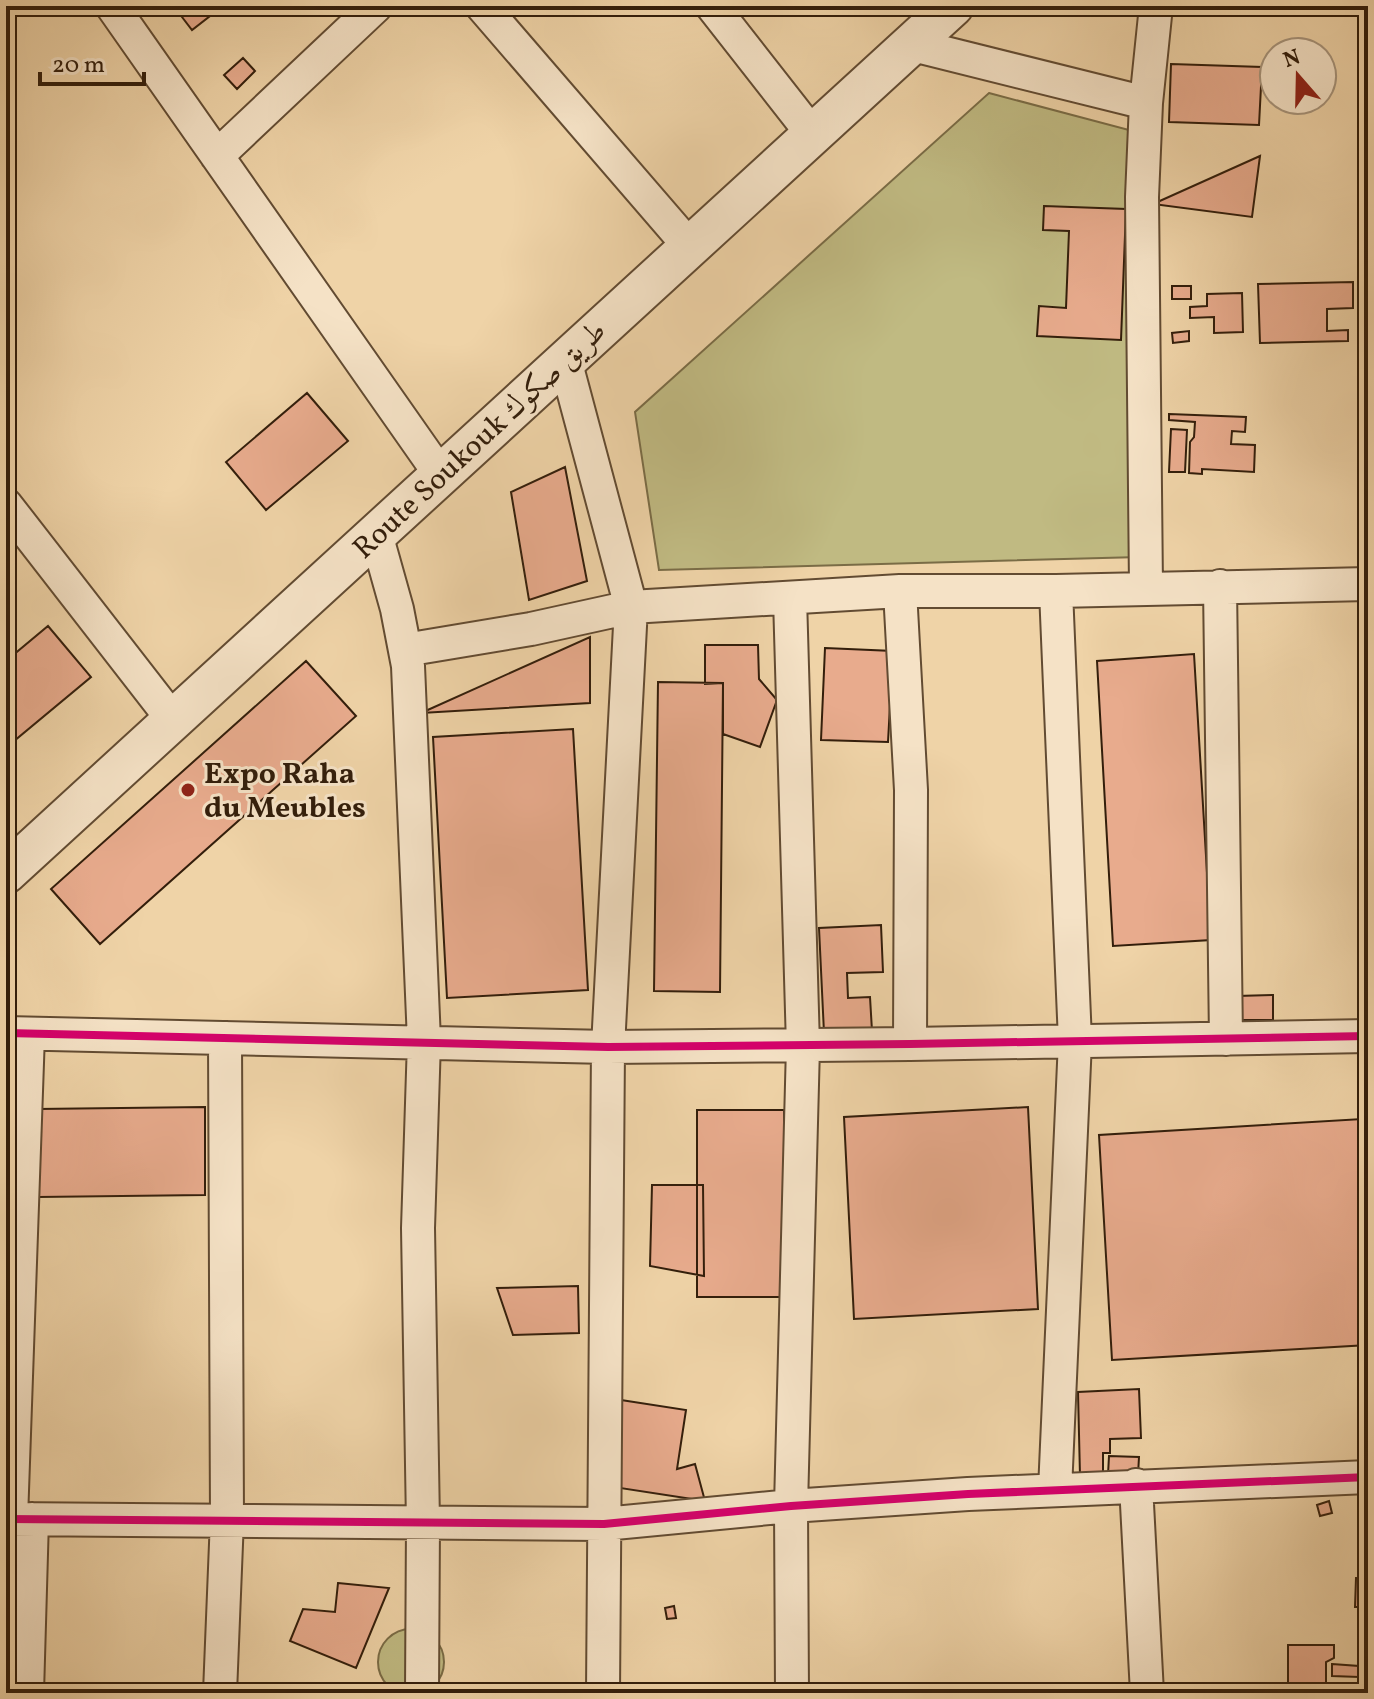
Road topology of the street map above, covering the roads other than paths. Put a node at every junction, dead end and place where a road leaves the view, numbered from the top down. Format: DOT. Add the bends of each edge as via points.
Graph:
graph roads {
  1 [pos="112,6"];
  2 [pos="376,6"];
  3 [pos="482,6"];
  4 [pos="712,6"];
  5 [pos="1156,6"];
  6 [pos="947,8"];
  7 [pos="913,45"];
  8 [pos="1146,103"];
  9 [pos="813,135"];
  10 [pos="217,156"];
  11 [pos="690,247"];
  12 [pos="565,360"];
  13 [pos="440,474"];
  14 [pos="6,505"];
  15 [pos="376,534"];
  16 [pos="1368,584"];
  17 [pos="1220,586"];
  18 [pos="1146,587"];
  19 [pos="900,591"];
  20 [pos="1056,591"];
  21 [pos="790,598"];
  22 [pos="631,607"];
  23 [pos="405,650"];
  24 [pos="173,720"];
  25 [pos="6,873"];
  26 [pos="17,1034"];
  27 [pos="1368,1036"];
  28 [pos="225,1038"];
  29 [pos="1226,1039"];
  30 [pos="424,1041"];
  31 [pos="1075,1041"];
  32 [pos="910,1044"];
  33 [pos="803,1046"];
  34 [pos="608,1047"];
  35 [pos="1368,1477"];
  36 [pos="1136,1485"];
  37 [pos="1055,1490"];
  38 [pos="791,1506"];
  39 [pos="16,1519"];
  40 [pos="227,1519"];
  41 [pos="423,1523"];
  42 [pos="604,1524"];
  43 [pos="27,1693"];
  44 [pos="220,1693"];
  45 [pos="422,1693"];
  46 [pos="603,1693"];
  47 [pos="792,1693"];
  48 [pos="1147,1693"];
  1 -- 10 [label="street"];
  2 -- 10 [label="street"];
  3 -- 11 [label="street"];
  4 -- 9 [label="street"];
  5 -- 8 [label="street"];
  6 -- 7 [label="street, Route Soukouk طريق صكوك"];
  7 -- 8 [label="street"];
  7 -- 9 [label="street, Route Soukouk طريق صكوك"];
  8 -- 18 [label="street"];
  9 -- 11 [label="street, Route Soukouk طريق صكوك"];
  10 -- 13 [label="street"];
  11 -- 12 [label="street, Route Soukouk طريق صكوك"];
  12 -- 13 [label="street, Route Soukouk طريق صكوك"];
  12 -- 22 [label="street"];
  13 -- 15 [label="street, Route Soukouk طريق صكوك"];
  14 -- 24 [label="street"];
  15 -- 23 [label="street"];
  15 -- 24 [label="street, Route Soukouk طريق صكوك"];
  16 -- 17 [label="street"];
  17 -- 18 [label="street"];
  17 -- 29 [label="street"];
  18 -- 20 [label="street"];
  19 -- 20 [label="street"];
  19 -- 21 [label="street"];
  19 -- 32 [label="street" via="911,790"];
  20 -- 31 [label="street"];
  21 -- 22 [label="street"];
  21 -- 33 [label="street"];
  22 -- 23 [label="street"];
  22 -- 34 [label="street"];
  23 -- 30 [label="street"];
  24 -- 25 [label="street, Route Soukouk طريق صكوك"];
  26 -- 28 [label="street"];
  26 -- 39 [label="street"];
  27 -- 29 [label="street"];
  28 -- 30 [label="street"];
  28 -- 40 [label="street"];
  29 -- 31 [label="street"];
  30 -- 34 [label="street"];
  30 -- 41 [label="street" via="418,1228"];
  31 -- 32 [label="street"];
  31 -- 37 [label="street"];
  32 -- 33 [label="street"];
  33 -- 34 [label="street"];
  33 -- 38 [label="street"];
  34 -- 42 [label="street"];
  35 -- 36 [label="street"];
  36 -- 37 [label="street"];
  36 -- 48 [label="street"];
  37 -- 38 [label="street"];
  38 -- 42 [label="street"];
  38 -- 47 [label="street"];
  39 -- 40 [label="street"];
  39 -- 43 [label="street"];
  40 -- 41 [label="street"];
  40 -- 44 [label="street"];
  41 -- 42 [label="street"];
  41 -- 45 [label="street"];
  42 -- 46 [label="street"];
}
